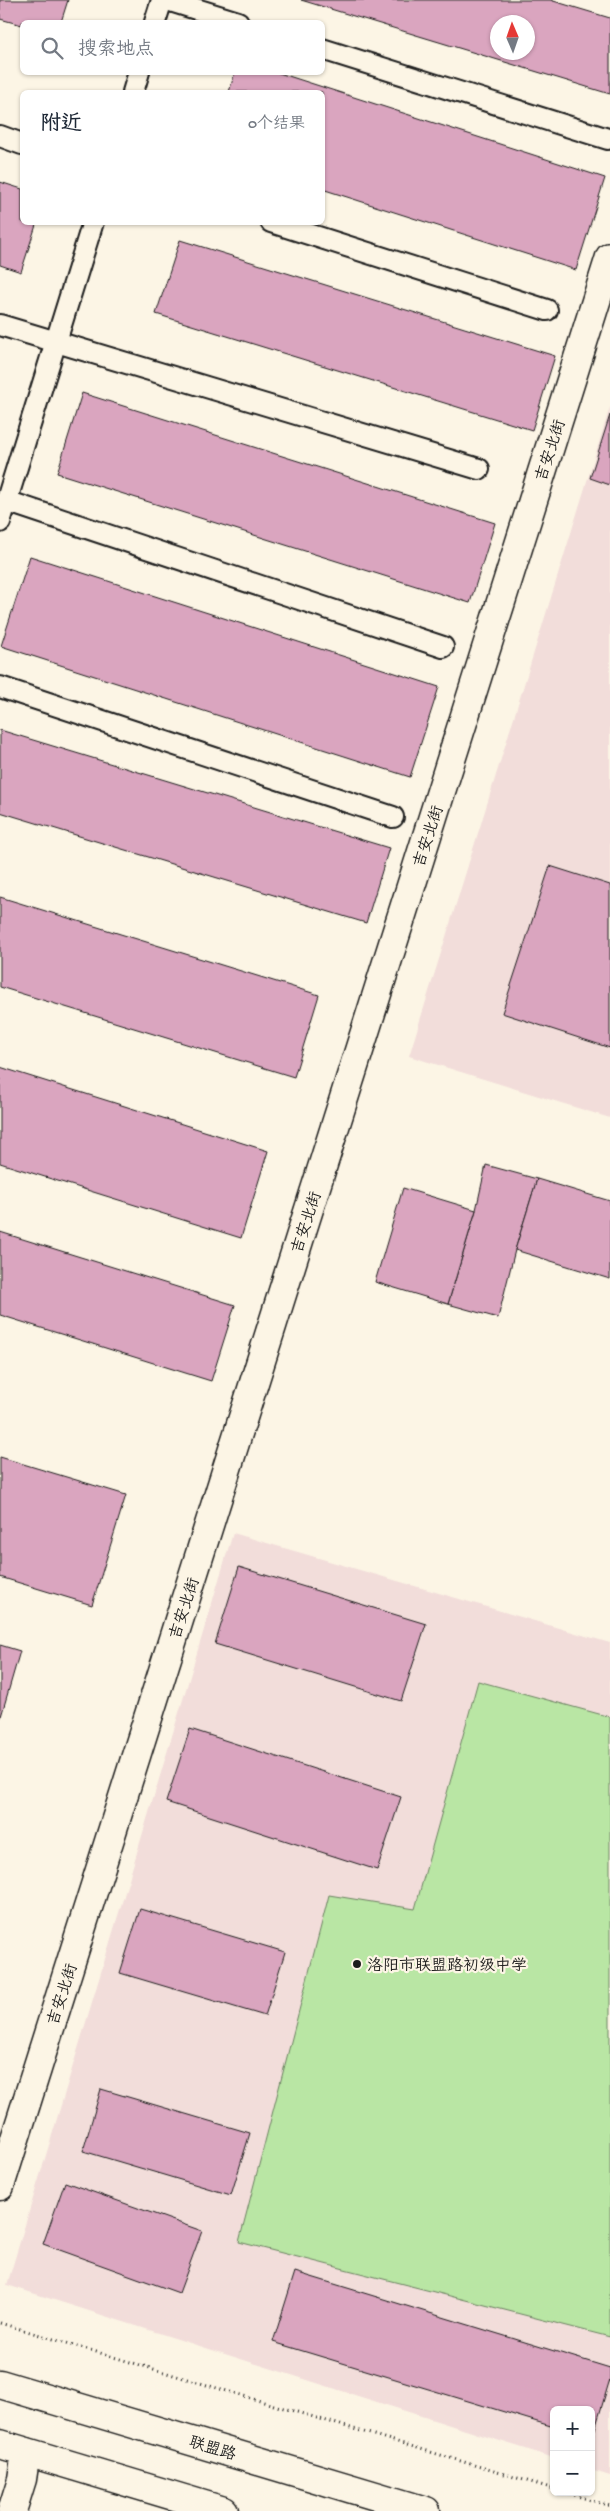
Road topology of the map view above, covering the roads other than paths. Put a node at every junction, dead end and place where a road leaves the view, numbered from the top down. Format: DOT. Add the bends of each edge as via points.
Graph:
graph roads {
  1 [pos="162,0"];
  2 [pos="167,0"];
  3 [pos="156,20"];
  4 [pos="232,20"];
  5 [pos="325,50"];
  6 [pos="138,75"];
  7 [pos="134,90"];
  8 [pos="0,136"];
  9 [pos="608,139"];
  10 [pos="20,143"];
  11 [pos="92,225"];
  12 [pos="280,225"];
  13 [pos="610,257"];
  14 [pos="547,310"];
  15 [pos="0,325"];
  16 [pos="56,342"];
  17 [pos="479,469"];
  18 [pos="6,501"];
  19 [pos="0,522"];
  20 [pos="443,647"];
  21 [pos="0,687"];
  22 [pos="393,817"];
  23 [pos="0,2186"];
  24 [pos="0,2384"];
  25 [pos="0,2444"];
  26 [pos="26,2452"];
  27 [pos="12,2511"];
  28 [pos="224,2511"];
  29 [pos="426,2511"];
  1 -- 3 [label="lane"];
  2 -- 4 [label="lane"];
  5 -- 9 [label="lane"];
  6 -- 7 [label="lane"];
  8 -- 10 [label="lane"];
  11 -- 16 [label="lane"];
  12 -- 14 [label="lane"];
  13 -- 23 [label="street, 吉安北街"];
  15 -- 16 [label="lane"];
  16 -- 17 [label="lane"];
  16 -- 18 [label="lane"];
  18 -- 19 [label="lane"];
  18 -- 20 [label="lane"];
  21 -- 22 [label="lane"];
  24 -- 29 [label="street, 联盟路"];
  25 -- 26 [label="street"];
  26 -- 27 [label="street"];
  26 -- 28 [label="street"];
}
